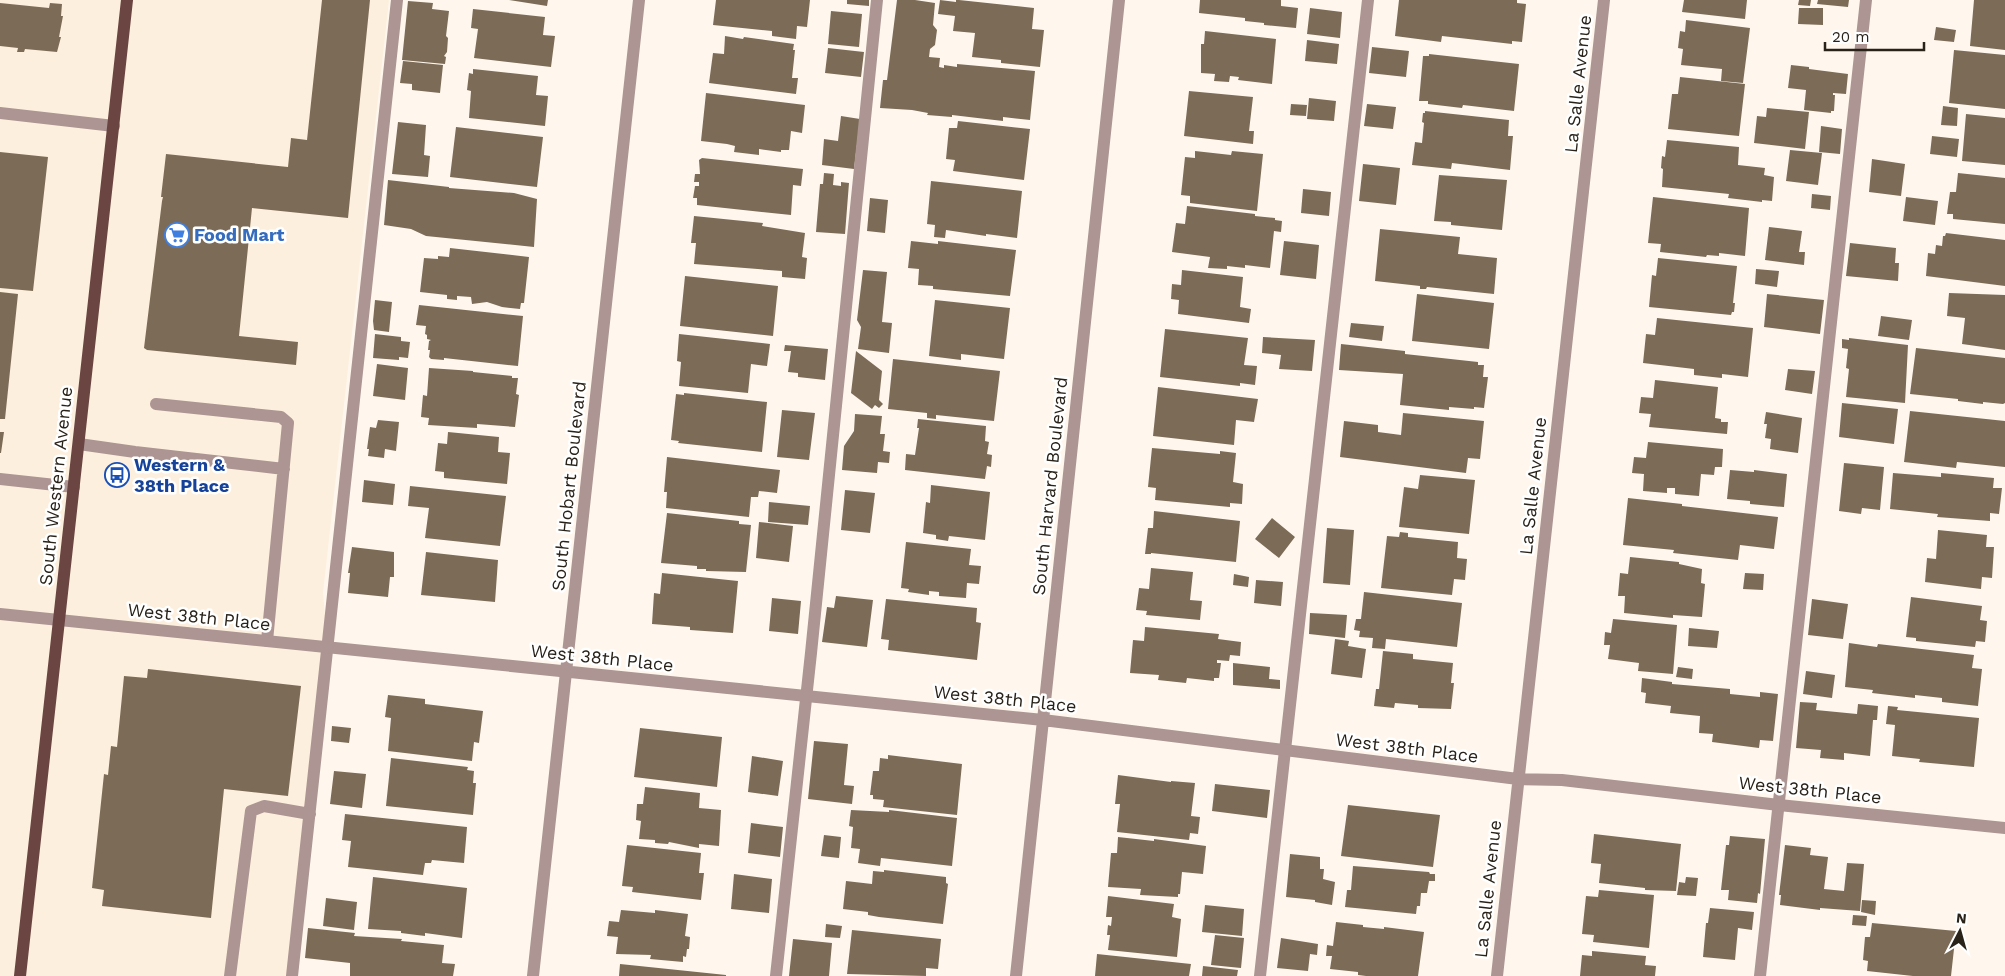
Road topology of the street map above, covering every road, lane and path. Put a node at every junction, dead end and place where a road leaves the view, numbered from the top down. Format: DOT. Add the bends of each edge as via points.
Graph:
graph roads {
  1 [pos="126,0"];
  2 [pos="396,0"];
  3 [pos="639,0"];
  4 [pos="878,0"];
  5 [pos="1119,0"];
  6 [pos="1368,0"];
  7 [pos="1604,0"];
  8 [pos="1866,0"];
  9 [pos="0,113"];
  10 [pos="114,126"];
  11 [pos="156,404"];
  12 [pos="79,444"];
  13 [pos="284,468"];
  14 [pos="0,479"];
  15 [pos="74,487"];
  16 [pos="0,614"];
  17 [pos="59,620"];
  18 [pos="267,641"];
  19 [pos="328,647"];
  20 [pos="566,672"];
  21 [pos="807,696"];
  22 [pos="1043,720"];
  23 [pos="1285,750"];
  24 [pos="1518,779"];
  25 [pos="1779,806"];
  26 [pos="310,814"];
  27 [pos="2005,828"];
  28 [pos="20,976"];
  29 [pos="230,976"];
  30 [pos="292,976"];
  31 [pos="533,976"];
  32 [pos="776,976"];
  33 [pos="1016,976"];
  34 [pos="1260,976"];
  35 [pos="1497,976"];
  36 [pos="1760,976"];
  1 -- 10 [label="main road, South Western Avenue"];
  2 -- 19 [label="street"];
  3 -- 20 [label="street, South Hobart Boulevard"];
  4 -- 21 [label="street"];
  5 -- 22 [label="street, South Harvard Boulevard"];
  6 -- 23 [label="street"];
  7 -- 24 [label="street, La Salle Avenue"];
  8 -- 25 [label="street"];
  9 -- 10 [label="street"];
  10 -- 12 [label="main road, South Western Avenue"];
  11 -- 13 [label="street" via="281,417 288,423"];
  12 -- 13 [label="street"];
  12 -- 15 [label="main road, South Western Avenue"];
  13 -- 18 [label="street"];
  14 -- 15 [label="street"];
  15 -- 17 [label="main road, South Western Avenue"];
  16 -- 17 [label="street, West 38th Place"];
  17 -- 18 [label="street, West 38th Place"];
  17 -- 28 [label="main road, South Western Avenue"];
  18 -- 19 [label="street, West 38th Place"];
  19 -- 20 [label="street, West 38th Place"];
  19 -- 26 [label="street"];
  20 -- 21 [label="street, West 38th Place"];
  20 -- 31 [label="street, South Hobart Boulevard"];
  21 -- 22 [label="street, West 38th Place"];
  21 -- 32 [label="street"];
  22 -- 23 [label="street, West 38th Place"];
  22 -- 33 [label="street, South Harvard Boulevard"];
  23 -- 24 [label="street, West 38th Place"];
  23 -- 34 [label="street"];
  24 -- 25 [label="street, West 38th Place" via="1562,780"];
  24 -- 35 [label="street, La Salle Avenue"];
  25 -- 27 [label="street, West 38th Place"];
  25 -- 36 [label="street"];
  26 -- 29 [label="street" via="264,806 251,811"];
  26 -- 30 [label="street"];
}
